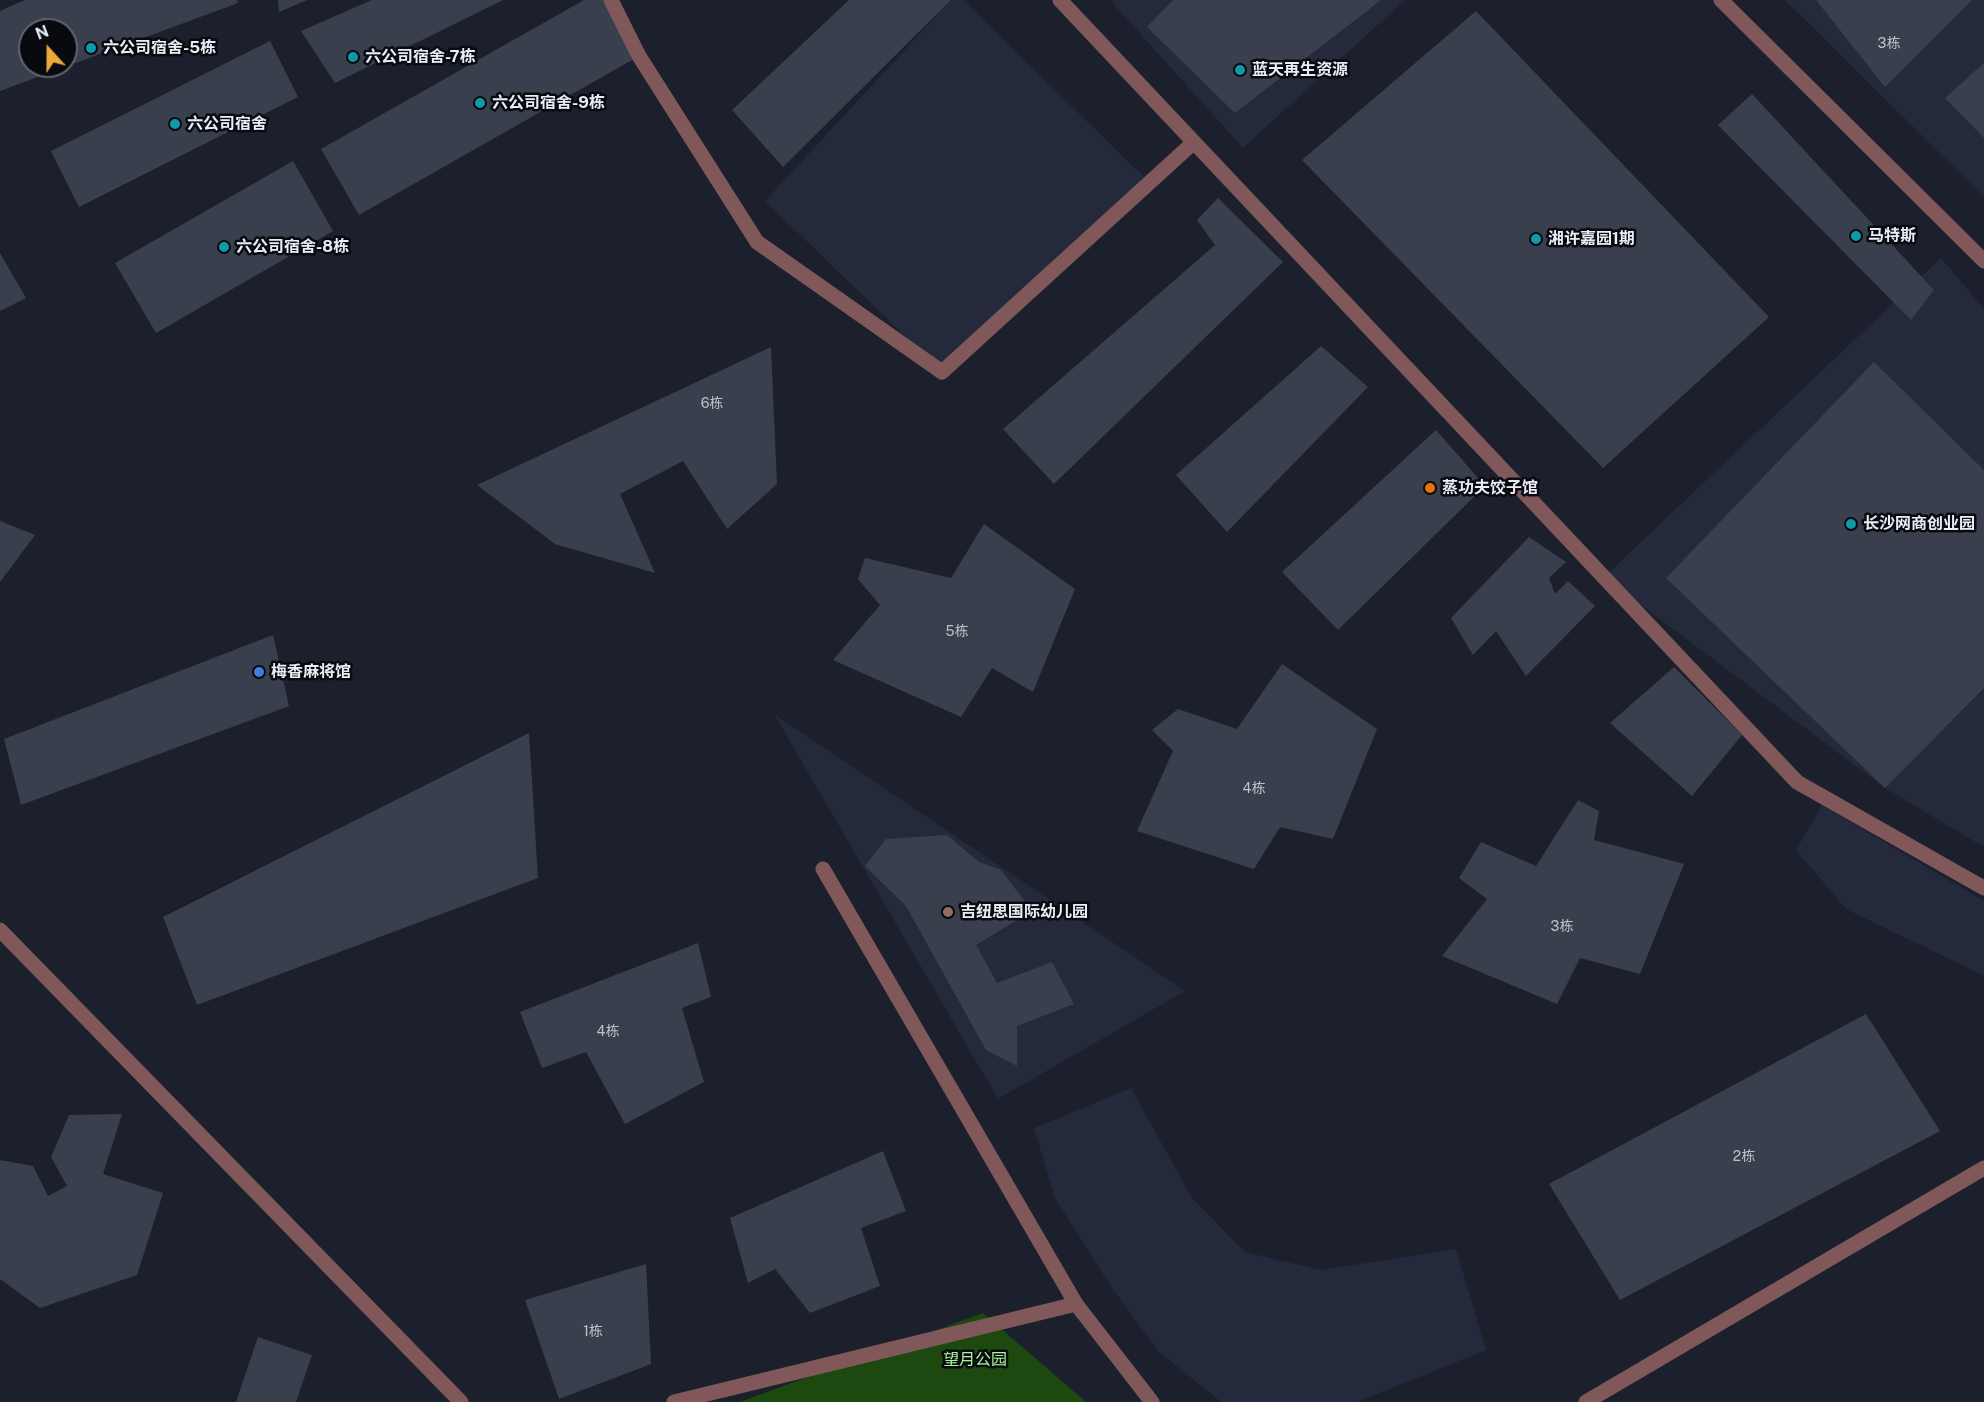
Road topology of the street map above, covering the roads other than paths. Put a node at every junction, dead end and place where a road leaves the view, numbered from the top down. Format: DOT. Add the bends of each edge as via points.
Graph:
graph roads {
  1 [pos="611,0"];
  2 [pos="1060,0"];
  3 [pos="1722,0"];
  4 [pos="1194,142"];
  5 [pos="1984,261"];
  6 [pos="823,869"];
  7 [pos="1984,888"];
  8 [pos="0,930"];
  9 [pos="1984,1168"];
  10 [pos="1076,1304"];
  11 [pos="461,1402"];
  12 [pos="674,1402"];
  13 [pos="1152,1402"];
  14 [pos="1586,1402"];
  1 -- 4 [label="street" via="639,56 757,242 942,372"];
  2 -- 4 [label="street"];
  3 -- 5 [label="street"];
  4 -- 7 [label="street" via="1797,782"];
  6 -- 10 [label="street"];
  8 -- 11 [label="street"];
  9 -- 14 [label="street"];
  10 -- 12 [label="street"];
  10 -- 13 [label="street"];
}
